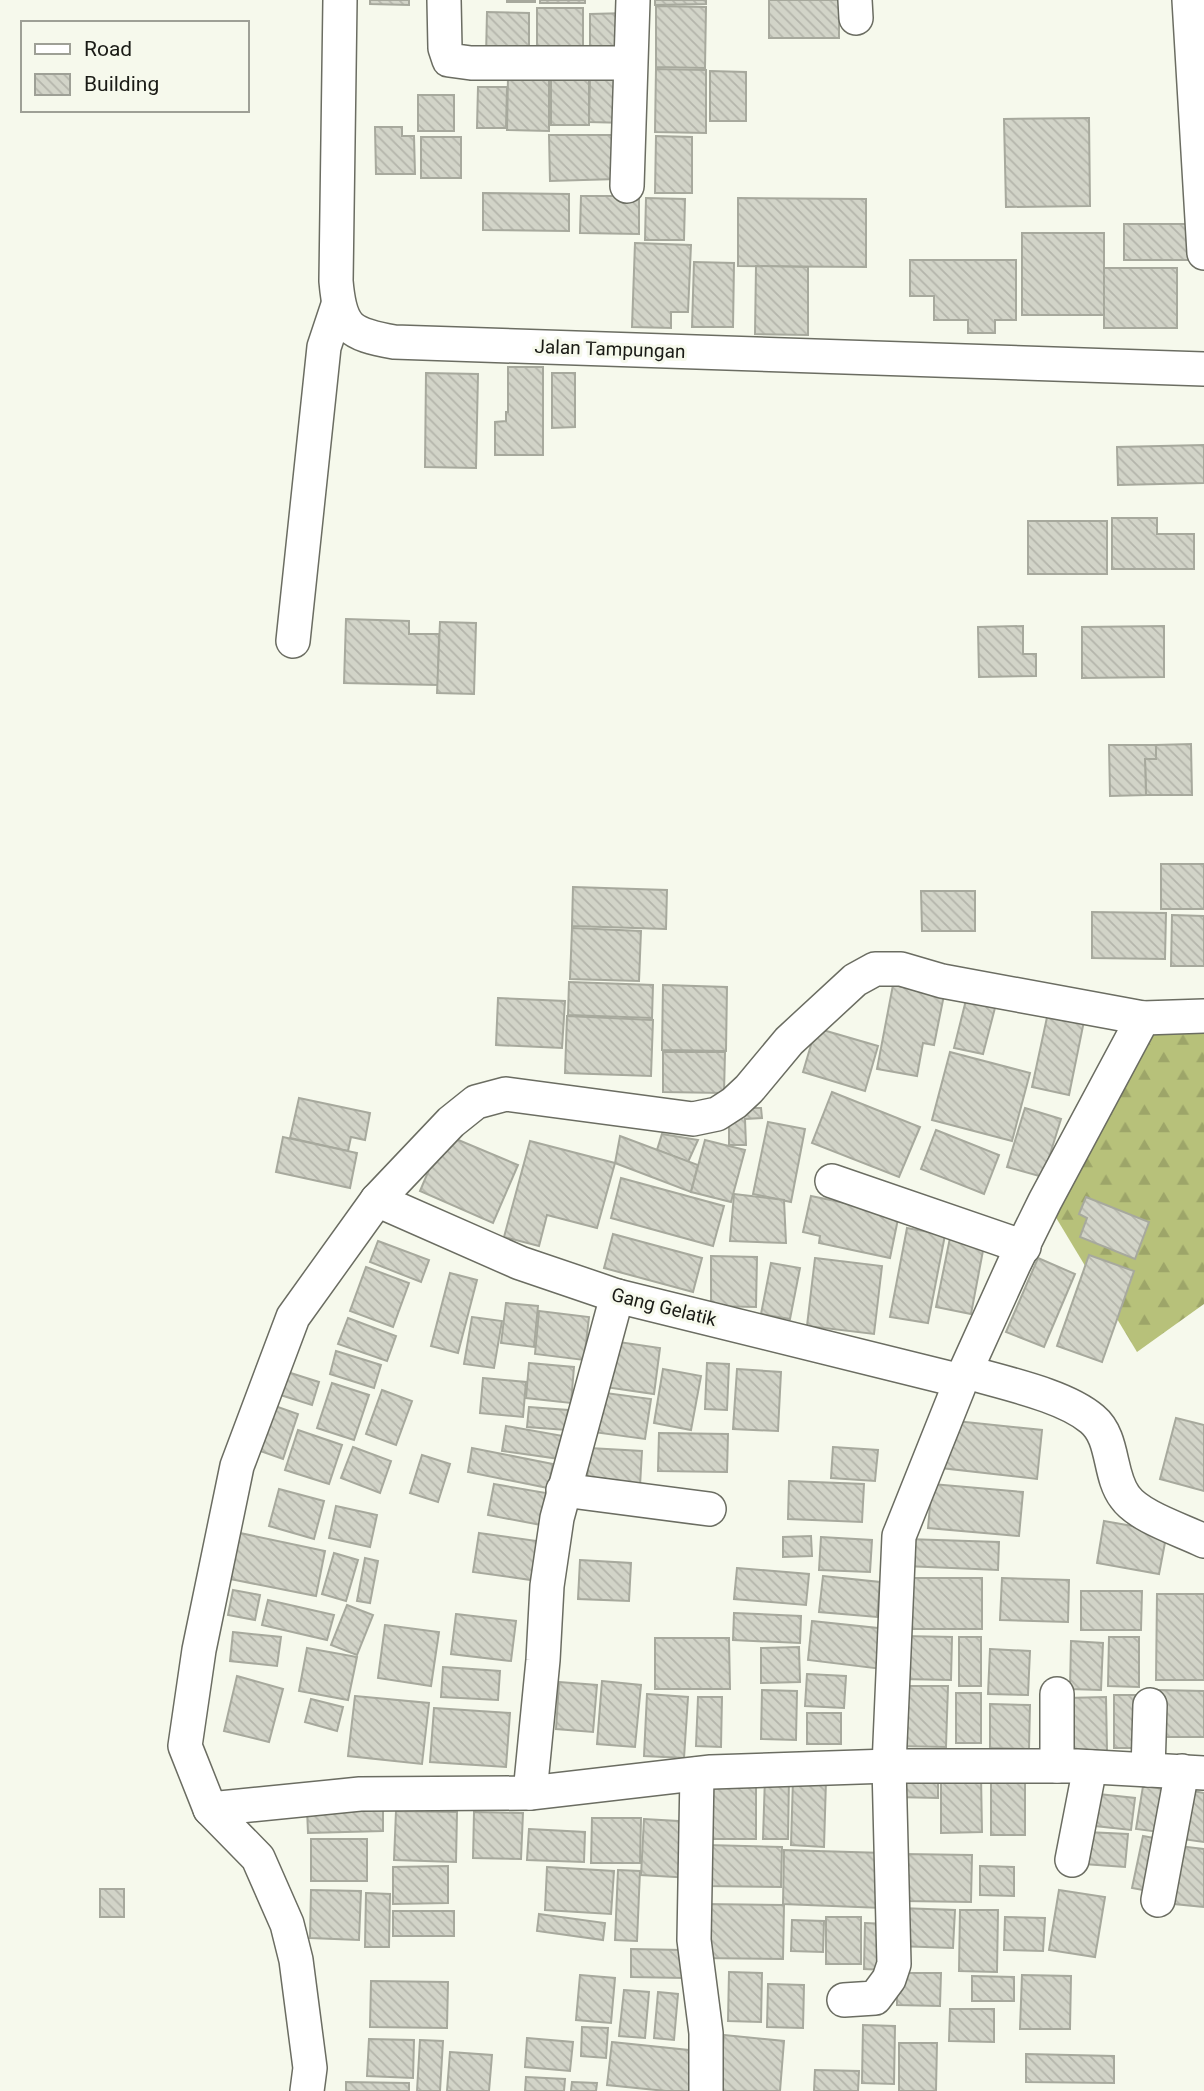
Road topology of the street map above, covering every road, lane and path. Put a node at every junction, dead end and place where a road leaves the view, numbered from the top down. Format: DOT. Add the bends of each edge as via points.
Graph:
graph roads {
  1 [pos="340,0"];
  2 [pos="444,0"];
  3 [pos="633,0"];
  4 [pos="1189,0"];
  5 [pos="630,63"];
  6 [pos="627,186"];
  7 [pos="1204,253"];
  8 [pos="338,305"];
  9 [pos="1204,369"];
  10 [pos="293,641"];
  11 [pos="1204,1016"];
  12 [pos="1143,1018"];
  13 [pos="832,1181"];
  14 [pos="377,1200"];
  15 [pos="1024,1247"];
  16 [pos="617,1296"];
  17 [pos="964,1376"];
  18 [pos="564,1490"];
  19 [pos="709,1509"];
  20 [pos="1204,1541"];
  21 [pos="1057,1694"];
  22 [pos="1150,1705"];
  23 [pos="889,1766"];
  24 [pos="1057,1766"];
  25 [pos="1090,1767"];
  26 [pos="1148,1770"];
  27 [pos="1193,1772"];
  28 [pos="696,1774"];
  29 [pos="530,1793"];
  30 [pos="210,1809"];
  31 [pos="1072,1860"];
  32 [pos="1158,1900"];
  33 [pos="844,2000"];
  34 [pos="307,2091"];
  35 [pos="706,2091"];
  1 -- 8 [label="street"];
  2 -- 5 [label="street" via="449,60"];
  3 -- 5 [label="street"];
  4 -- 7 [label="street"];
  5 -- 6 [label="street"];
  8 -- 9 [label="street, Jalan Tampungan" via="348,326 362,336 394,342"];
  8 -- 10 [label="street" via="324,347"];
  11 -- 12 [label="street"];
  12 -- 14 [label="street" via="942,981 901,969 875,969 855,980 789,1041 749,1090 717,1114 693,1119 506,1094 476,1102 451,1122"];
  12 -- 15 [label="street"];
  13 -- 15 [label="street"];
  14 -- 16 [label="street, Gang Gelatik" via="520,1262"];
  14 -- 30 [label="street" via="293,1317 237,1466 199,1650 185,1746"];
  15 -- 17 [label="street"];
  16 -- 17 [label="street, Gang Gelatik"];
  16 -- 18 [label="street"];
  17 -- 20 [label="street, Gang Gelatik" via="1069,1404 1094,1420 1104,1436 1124,1497 1136,1509"];
  17 -- 23 [label="street" via="900,1536"];
  18 -- 19 [label="street"];
  18 -- 29 [label="street" via="547,1586"];
  21 -- 24 [label="street"];
  22 -- 26 [label="street"];
  23 -- 24 [label="street"];
  23 -- 28 [label="street"];
  23 -- 33 [label="street" via="894,1965 875,1998"];
  24 -- 25 [label="street"];
  25 -- 26 [label="street"];
  25 -- 31 [label="street"];
  26 -- 27 [label="street"];
  27 -- 32 [label="street"];
  28 -- 29 [label="street"];
  28 -- 35 [label="street" via="694,1940 706,2033"];
  29 -- 30 [label="street" via="360,1794"];
  30 -- 34 [label="street" via="258,1858 287,1924 310,2068"];
}
